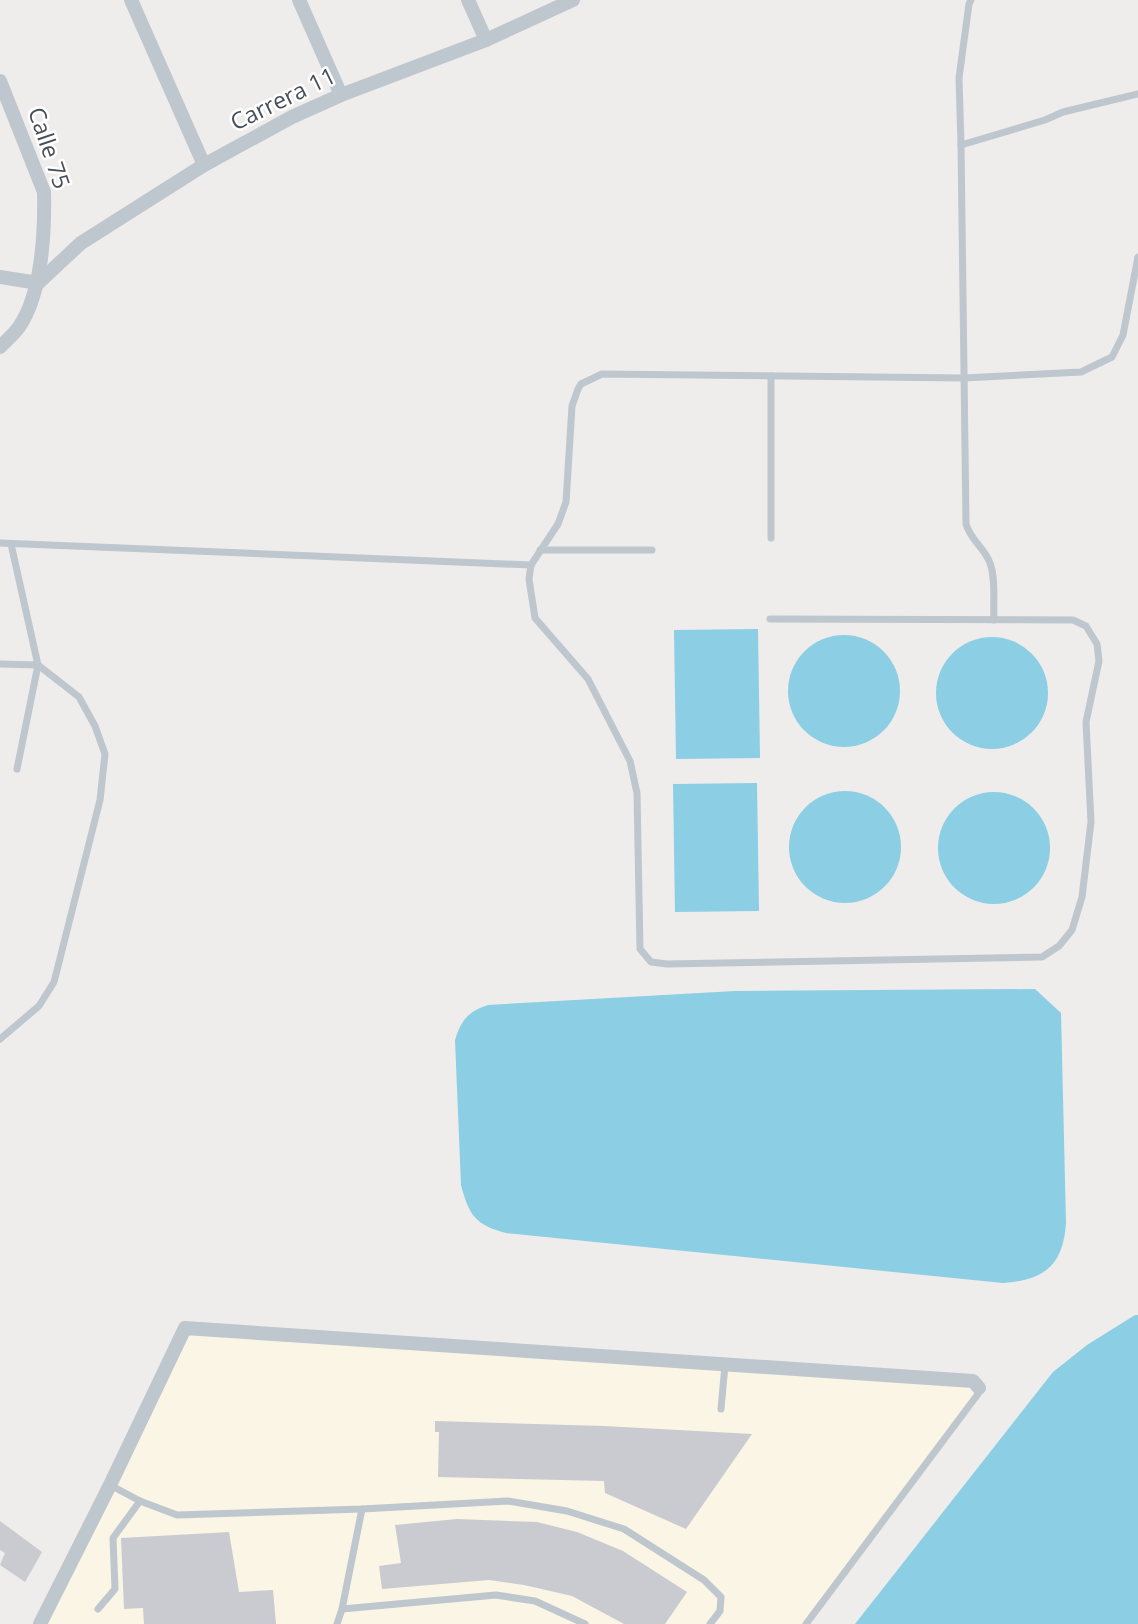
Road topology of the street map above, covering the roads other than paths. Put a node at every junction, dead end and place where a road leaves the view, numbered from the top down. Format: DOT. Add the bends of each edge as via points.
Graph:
graph roads {
  1 [pos="131,0"];
  2 [pos="299,0"];
  3 [pos="468,0"];
  4 [pos="573,0"];
  5 [pos="971,0"];
  6 [pos="486,40"];
  7 [pos="0,80"];
  8 [pos="1138,94"];
  9 [pos="341,95"];
  10 [pos="961,145"];
  11 [pos="204,164"];
  12 [pos="1138,257"];
  13 [pos="0,277"];
  14 [pos="38,283"];
  15 [pos="0,347"];
  16 [pos="772,376"];
  17 [pos="964,378"];
  18 [pos="772,538"];
  19 [pos="0,543"];
  20 [pos="10,544"];
  21 [pos="540,550"];
  22 [pos="652,550"];
  23 [pos="531,565"];
  24 [pos="771,619"];
  25 [pos="994,620"];
  26 [pos="0,664"];
  27 [pos="38,665"];
  28 [pos="17,769"];
  29 [pos="0,1039"];
  30 [pos="725,1365"];
  31 [pos="979,1388"];
  32 [pos="721,1409"];
  33 [pos="110,1485"];
  34 [pos="140,1501"];
  35 [pos="362,1509"];
  36 [pos="97,1609"];
  37 [pos="342,1609"];
  38 [pos="40,1624"];
  39 [pos="337,1624"];
  40 [pos="585,1624"];
  41 [pos="710,1624"];
  42 [pos="806,1624"];
  1 -- 11 [label="street"];
  2 -- 9 [label="street"];
  3 -- 6 [label="street"];
  4 -- 6 [label="street, Carrera 11"];
  5 -- 10 [label="lane" via="960,78"];
  6 -- 9 [label="street, Carrera 11"];
  7 -- 14 [label="street, Calle 75" via="44,191"];
  8 -- 10 [label="lane"];
  9 -- 11 [label="street, Carrera 11"];
  10 -- 17 [label="lane"];
  11 -- 14 [label="street, Carrera 11" via="81,243"];
  12 -- 17 [label="lane" via="1123,335 1112,357 1081,372"];
  13 -- 14 [label="street"];
  14 -- 15 [label="street, Calle 75" via="20,326"];
  16 -- 17 [label="lane"];
  16 -- 18 [label="lane"];
  16 -- 21 [label="lane" via="602,374 582,384 572,406 566,502"];
  17 -- 25 [label="lane" via="966,524 969,536 983,549 991,566"];
  19 -- 20 [label="lane"];
  20 -- 23 [label="lane"];
  20 -- 27 [label="lane"];
  21 -- 22 [label="lane"];
  21 -- 23 [label="lane"];
  23 -- 25 [label="lane" via="536,618 588,679 629,761 637,793 639,949 651,962 667,964 1042,957 1059,946 1072,930 1084,885 1091,822 1086,722 1099,661 1097,644 1086,626 1073,620"];
  24 -- 25 [label="lane"];
  26 -- 27 [label="lane"];
  27 -- 28 [label="lane"];
  27 -- 29 [label="lane" via="79,697 105,754 100,800 54,982 39,1006"];
  30 -- 31 [label="street" via="973,1381"];
  30 -- 32 [label="lane"];
  30 -- 33 [label="street" via="185,1328"];
  31 -- 42 [label="lane"];
  33 -- 34 [label="lane"];
  33 -- 38 [label="street"];
  34 -- 35 [label="lane" via="177,1515"];
  34 -- 36 [label="lane" via="113,1538 115,1589"];
  35 -- 37 [label="lane"];
  35 -- 41 [label="lane" via="508,1501 567,1511 624,1528 704,1580 721,1597 720,1611"];
  37 -- 39 [label="lane"];
  37 -- 40 [label="lane" via="496,1595 535,1601"];
}
